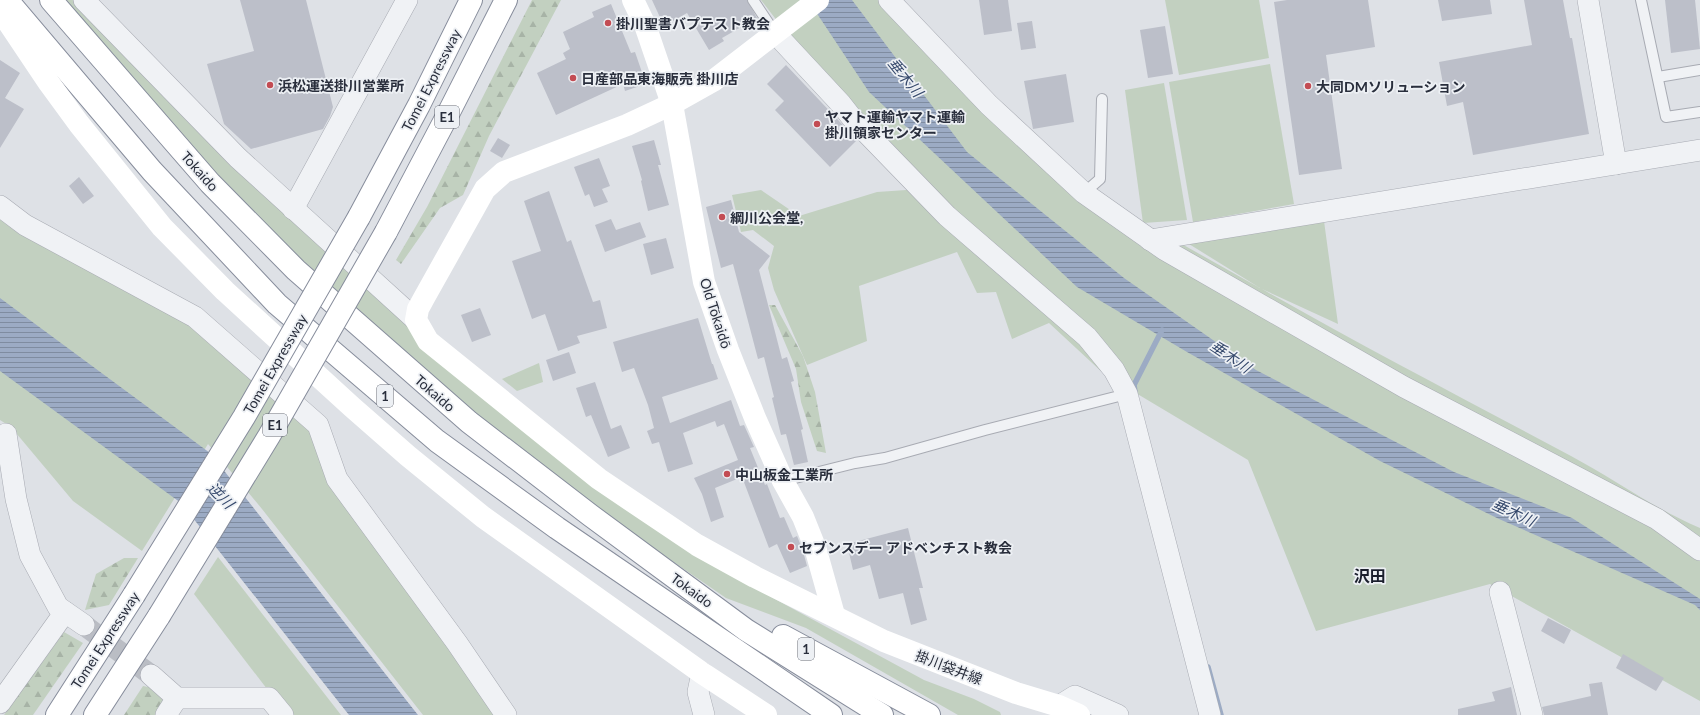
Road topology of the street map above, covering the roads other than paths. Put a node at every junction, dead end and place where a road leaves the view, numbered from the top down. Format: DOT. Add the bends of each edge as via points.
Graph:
graph roads {
  1 [pos="7,0"];
  2 [pos="51,0"];
  3 [pos="84,0"];
  4 [pos="406,0"];
  5 [pos="471,0"];
  6 [pos="506,0"];
  7 [pos="633,0"];
  8 [pos="753,0"];
  9 [pos="818,0"];
  10 [pos="890,0"];
  11 [pos="1588,0"];
  12 [pos="1641,0"];
  13 [pos="0,10"];
  14 [pos="780,29"];
  15 [pos="1700,70"];
  16 [pos="1658,77"];
  17 [pos="1102,99"];
  18 [pos="672,104"];
  19 [pos="1700,112"];
  20 [pos="1700,150"];
  21 [pos="1616,164"];
  22 [pos="1084,193"];
  23 [pos="0,206"];
  24 [pos="293,209"];
  25 [pos="1150,240"];
  26 [pos="416,320"];
  27 [pos="1127,394"];
  28 [pos="6,434"];
  29 [pos="783,481"];
  30 [pos="1700,550"];
  31 [pos="683,583"];
  32 [pos="1500,592"];
  33 [pos="65,612"];
  34 [pos="834,615"];
  35 [pos="84,625"];
  36 [pos="702,673"];
  37 [pos="151,675"];
  38 [pos="0,702"];
  39 [pos="172,707"];
  40 [pos="1056,711"];
  41 [pos="57,715"];
  42 [pos="95,715"];
  43 [pos="283,715"];
  44 [pos="506,715"];
  45 [pos="704,715"];
  46 [pos="766,715"];
  47 [pos="831,715"];
  48 [pos="882,715"];
  49 [pos="929,715"];
  50 [pos="1078,715"];
  51 [pos="1118,715"];
  52 [pos="1210,715"];
  53 [pos="1532,715"];
  1 -- 47 [label="main road, Tokaido / 1" via="152,171 277,304 438,441 557,528"];
  2 -- 31 [label="main road, Tokaido / 1" via="210,183 296,270 469,422"];
  3 -- 24 [label="street" via="238,158"];
  4 -- 24 [label="street"];
  5 -- 41 [label="main road, Tomei Expressway / E1, bridge" via="359,217 244,417"];
  6 -- 42 [label="main road, E1, bridge" via="386,232 269,436"];
  7 -- 18 [label="main road, Old Tōkaidō" via="645,25"];
  8 -- 14 [label="lane"];
  9 -- 14 [label="main road"];
  10 -- 22 [label="street" via="989,105"];
  11 -- 21 [label="street"];
  12 -- 16 [label="lane"];
  13 -- 36 [label="main road" via="79,124 162,227 225,291 352,407 483,517"];
  14 -- 18 [label="main road" via="713,81"];
  14 -- 27 [label="street" via="852,118 947,216 1087,337 1114,370"];
  15 -- 16 [label="lane"];
  16 -- 19 [label="lane" via="1666,117"];
  17 -- 22 [label="lane" via="1100,179"];
  18 -- 26 [label="main road" via="626,125 504,172 485,189 418,308"];
  18 -- 29 [label="main road, Old Tōkaidō" via="704,282 728,350"];
  20 -- 21 [label="street"];
  21 -- 25 [label="street"];
  22 -- 25 [label="street"];
  23 -- 44 [label="street" via="25,225 195,317 318,425 337,479 457,643"];
  24 -- 26 [label="street"];
  25 -- 30 [label="street" via="1404,387 1657,519"];
  26 -- 34 [label="main road, 掛川袋井線" via="428,341 599,479 697,545 755,577"];
  27 -- 29 [label="lane" via="885,458"];
  27 -- 52 [label="street"];
  28 -- 33 [label="street" via="16,499 30,555 58,607"];
  29 -- 34 [label="main road, Old Tōkaidō" via="803,517 815,547"];
  31 -- 48 [label="main road, Tokaido / 1" via="746,630"];
  31 -- 49 [label="main road, 1" via="753,618"];
  32 -- 53 [label="street"];
  33 -- 35 [label="street"];
  33 -- 38 [label="street"];
  34 -- 40 [label="main road, 掛川袋井線" via="884,641"];
  36 -- 45 [label="street" via="698,692"];
  36 -- 46 [label="main road"];
  37 -- 39 [label="street"];
  39 -- 43 [label="street" via="269,698"];
  40 -- 50 [label="main road, 掛川袋井線"];
  40 -- 51 [label="street" via="1075,696"];
}
